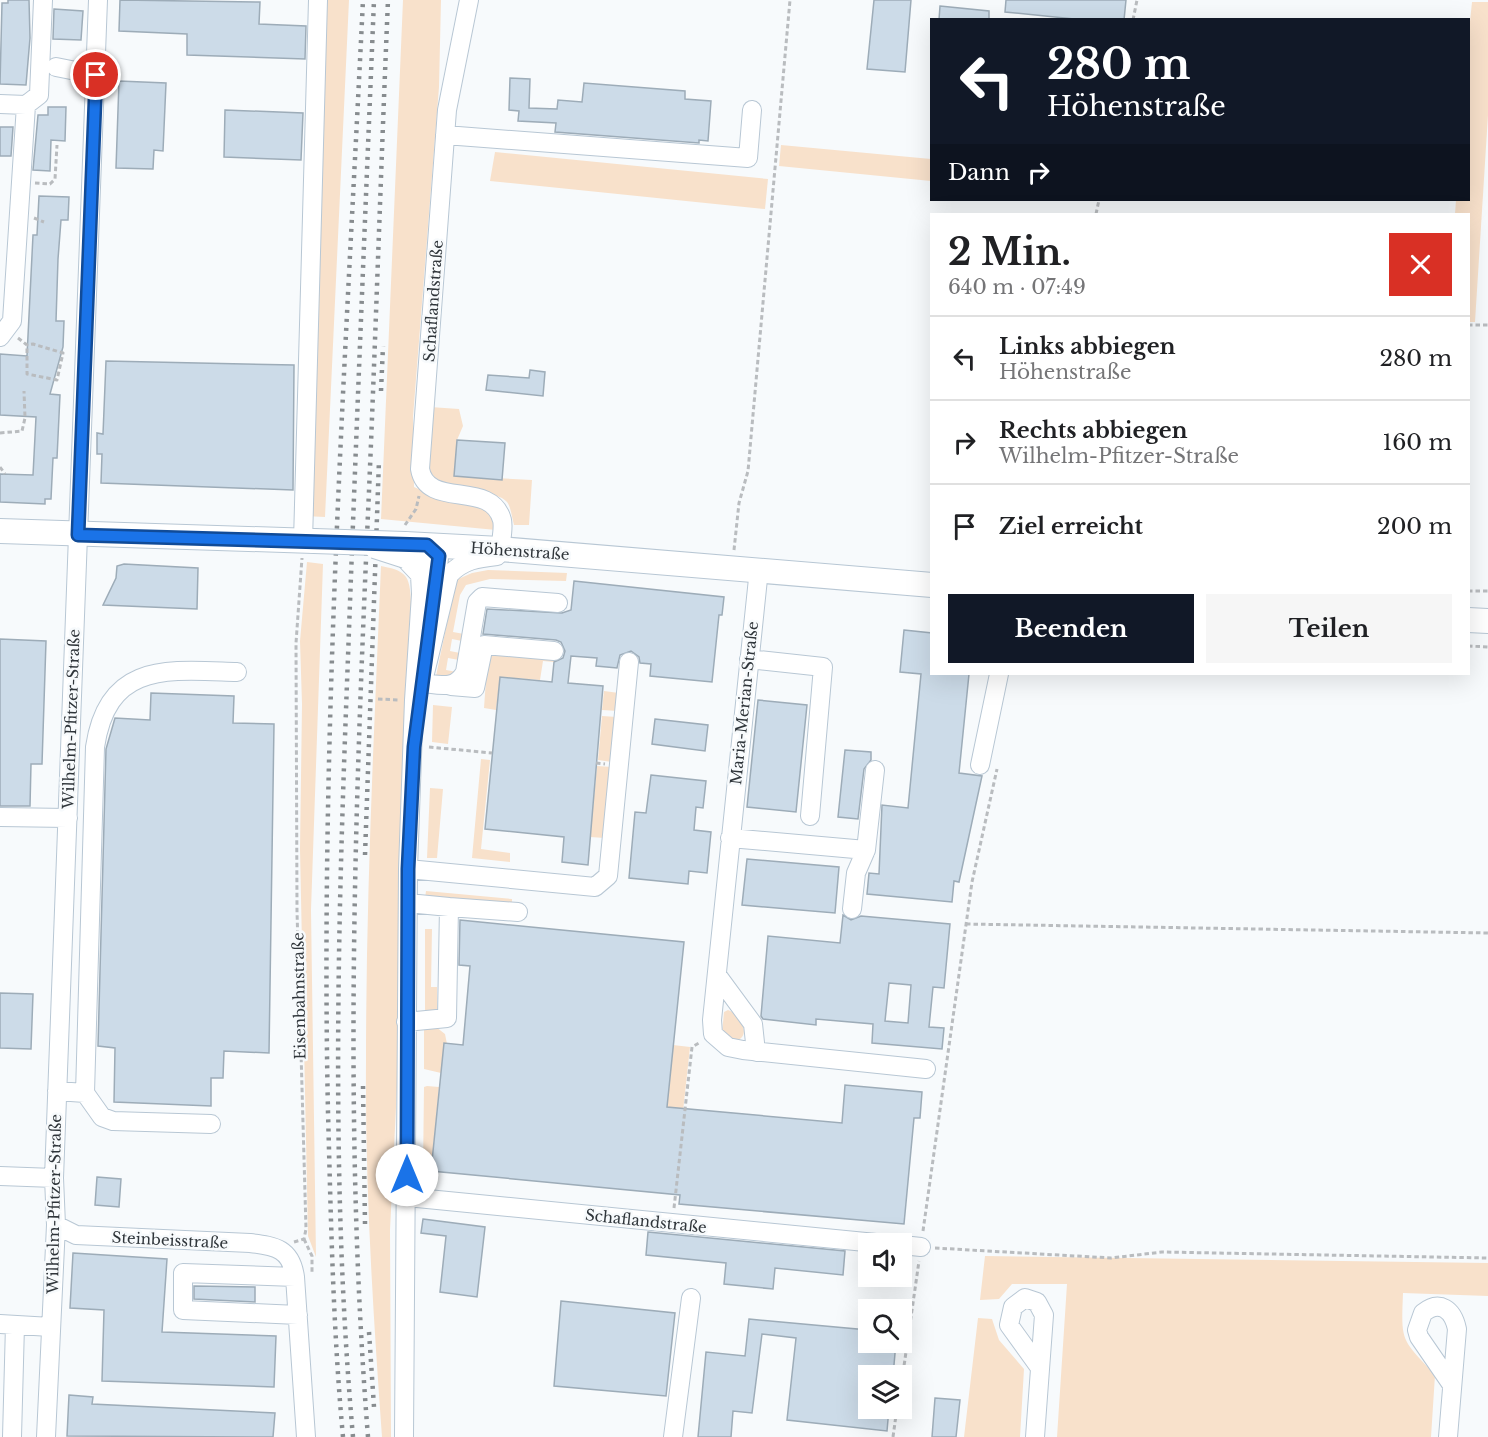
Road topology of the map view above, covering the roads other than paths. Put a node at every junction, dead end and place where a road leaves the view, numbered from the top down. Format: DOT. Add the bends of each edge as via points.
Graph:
graph roads {
  1 [pos="43,0"];
  2 [pos="318,0"];
  3 [pos="469,0"];
  4 [pos="98,7"];
  5 [pos="56,67"];
  6 [pos="96,75"];
  7 [pos="0,104"];
  8 [pos="26,105"];
  9 [pos="752,110"];
  10 [pos="445,135"];
  11 [pos="4,332"];
  12 [pos="0,531"];
  13 [pos="78,535"];
  14 [pos="309,541"];
  15 [pos="412,549"];
  16 [pos="500,549"];
  17 [pos="542,552"];
  18 [pos="759,569"];
  19 [pos="420,575"];
  20 [pos="930,585"];
  21 [pos="558,603"];
  22 [pos="1470,620"];
  23 [pos="1488,621"];
  24 [pos="554,651"];
  25 [pos="749,659"];
  26 [pos="629,662"];
  27 [pos="237,672"];
  28 [pos="999,675"];
  29 [pos="424,680"];
  30 [pos="451,686"];
  31 [pos="414,747"];
  32 [pos="988,766"];
  33 [pos="875,770"];
  34 [pos="810,816"];
  35 [pos="0,817"];
  36 [pos="68,818"];
  37 [pos="730,838"];
  38 [pos="866,850"];
  39 [pos="408,869"];
  40 [pos="408,903"];
  41 [pos="449,907"];
  42 [pos="852,909"];
  43 [pos="518,912"];
  44 [pos="717,975"];
  45 [pos="406,1022"];
  46 [pos="756,1052"];
  47 [pos="926,1069"];
  48 [pos="57,1091"];
  49 [pos="85,1093"];
  50 [pos="211,1124"];
  51 [pos="0,1176"];
  52 [pos="54,1178"];
  53 [pos="407,1197"];
  54 [pos="56,1225"];
  55 [pos="858,1241"];
  56 [pos="912,1246"];
  57 [pos="921,1247"];
  58 [pos="295,1277"];
  59 [pos="691,1298"];
  60 [pos="298,1315"];
  61 [pos="8,1325"];
  62 [pos="51,1327"];
  63 [pos="1040,1368"];
  64 [pos="1452,1385"];
  65 [pos="12,1437"];
  66 [pos="46,1437"];
  67 [pos="306,1437"];
  68 [pos="404,1437"];
  69 [pos="673,1437"];
  70 [pos="1035,1437"];
  71 [pos="1448,1437"];
  1 -- 8 [label="street" via="39,95"];
  2 -- 14 [label="street"];
  3 -- 10 [label="street, Schaflandstraße"];
  4 -- 6 [label="street, Wilhelm-Pfitzer-Straße"];
  5 -- 6 [label="street"];
  6 -- 13 [label="street, Wilhelm-Pfitzer-Straße"];
  7 -- 8 [label="street"];
  8 -- 11 [label="street" via="12,321"];
  9 -- 10 [label="street" via="748,158"];
  10 -- 16 [label="street, Schaflandstraße" via="421,477 435,490 483,499 495,507 502,521"];
  12 -- 13 [label="main road, Höhenstraße"];
  13 -- 14 [label="main road, Höhenstraße"];
  13 -- 36 [label="street, Wilhelm-Pfitzer-Straße"];
  14 -- 15 [label="main road, Höhenstraße, bridge"];
  15 -- 16 [label="main road, Höhenstraße"];
  15 -- 19 [label="street"];
  15 -- 19 [label="street"];
  15 -- 29 [label="street" via="439,556"];
  16 -- 17 [label="main road, Höhenstraße"];
  17 -- 18 [label="main road, Höhenstraße"];
  17 -- 29 [label="street" via="476,558 458,566 449,576"];
  18 -- 20 [label="main road, Höhenstraße"];
  18 -- 25 [label="street, Maria-Merian-Straße"];
  19 -- 31 [label="street"];
  21 -- 30 [label="street" via="482,597 477,602 465,672"];
  22 -- 23 [label="main road"];
  24 -- 30 [label="street" via="484,645 475,688"];
  25 -- 34 [label="street" via="823,668"];
  25 -- 37 [label="street, Maria-Merian-Straße"];
  26 -- 39 [label="street" via="608,876 595,887"];
  27 -- 49 [label="street" via="170,670 142,677 122,687 100,717 95,747"];
  28 -- 32 [label="street"];
  29 -- 30 [label="street"];
  29 -- 31 [label="street"];
  31 -- 39 [label="street"];
  33 -- 38 [label="street"];
  35 -- 36 [label="street"];
  36 -- 48 [label="street, Wilhelm-Pfitzer-Straße"];
  37 -- 38 [label="street"];
  37 -- 44 [label="street, Maria-Merian-Straße"];
  38 -- 42 [label="street" via="856,873"];
  39 -- 40 [label="street"];
  40 -- 41 [label="street"];
  40 -- 45 [label="street"];
  41 -- 43 [label="street"];
  41 -- 45 [label="street" via="447,1018"];
  44 -- 46 [label="street" via="753,1024"];
  44 -- 46 [label="street, Maria-Merian-Straße" via="714,1034 728,1047"];
  45 -- 53 [label="street"];
  46 -- 47 [label="street"];
  48 -- 49 [label="street"];
  48 -- 52 [label="street, Wilhelm-Pfitzer-Straße"];
  49 -- 50 [label="street" via="102,1117 113,1121"];
  51 -- 52 [label="street"];
  52 -- 54 [label="street, Wilhelm-Pfitzer-Straße"];
  53 -- 55 [label="street, Schaflandstraße"];
  53 -- 68 [label="street"];
  54 -- 58 [label="street, Steinbeisstraße" via="76,1235 272,1247 285,1252 293,1263"];
  54 -- 62 [label="street, Wilhelm-Pfitzer-Straße"];
  56 -- 57 [label="street"];
  58 -- 60 [label="street"];
  58 -- 60 [label="street" via="183,1273 183,1310"];
  59 -- 69 [label="street"];
  60 -- 67 [label="street"];
  61 -- 62 [label="street"];
  61 -- 65 [label="street"];
  62 -- 66 [label="street, Wilhelm-Pfitzer-Straße"];
  63 -- 70 [label="street"];
  64 -- 71 [label="street"];
}
